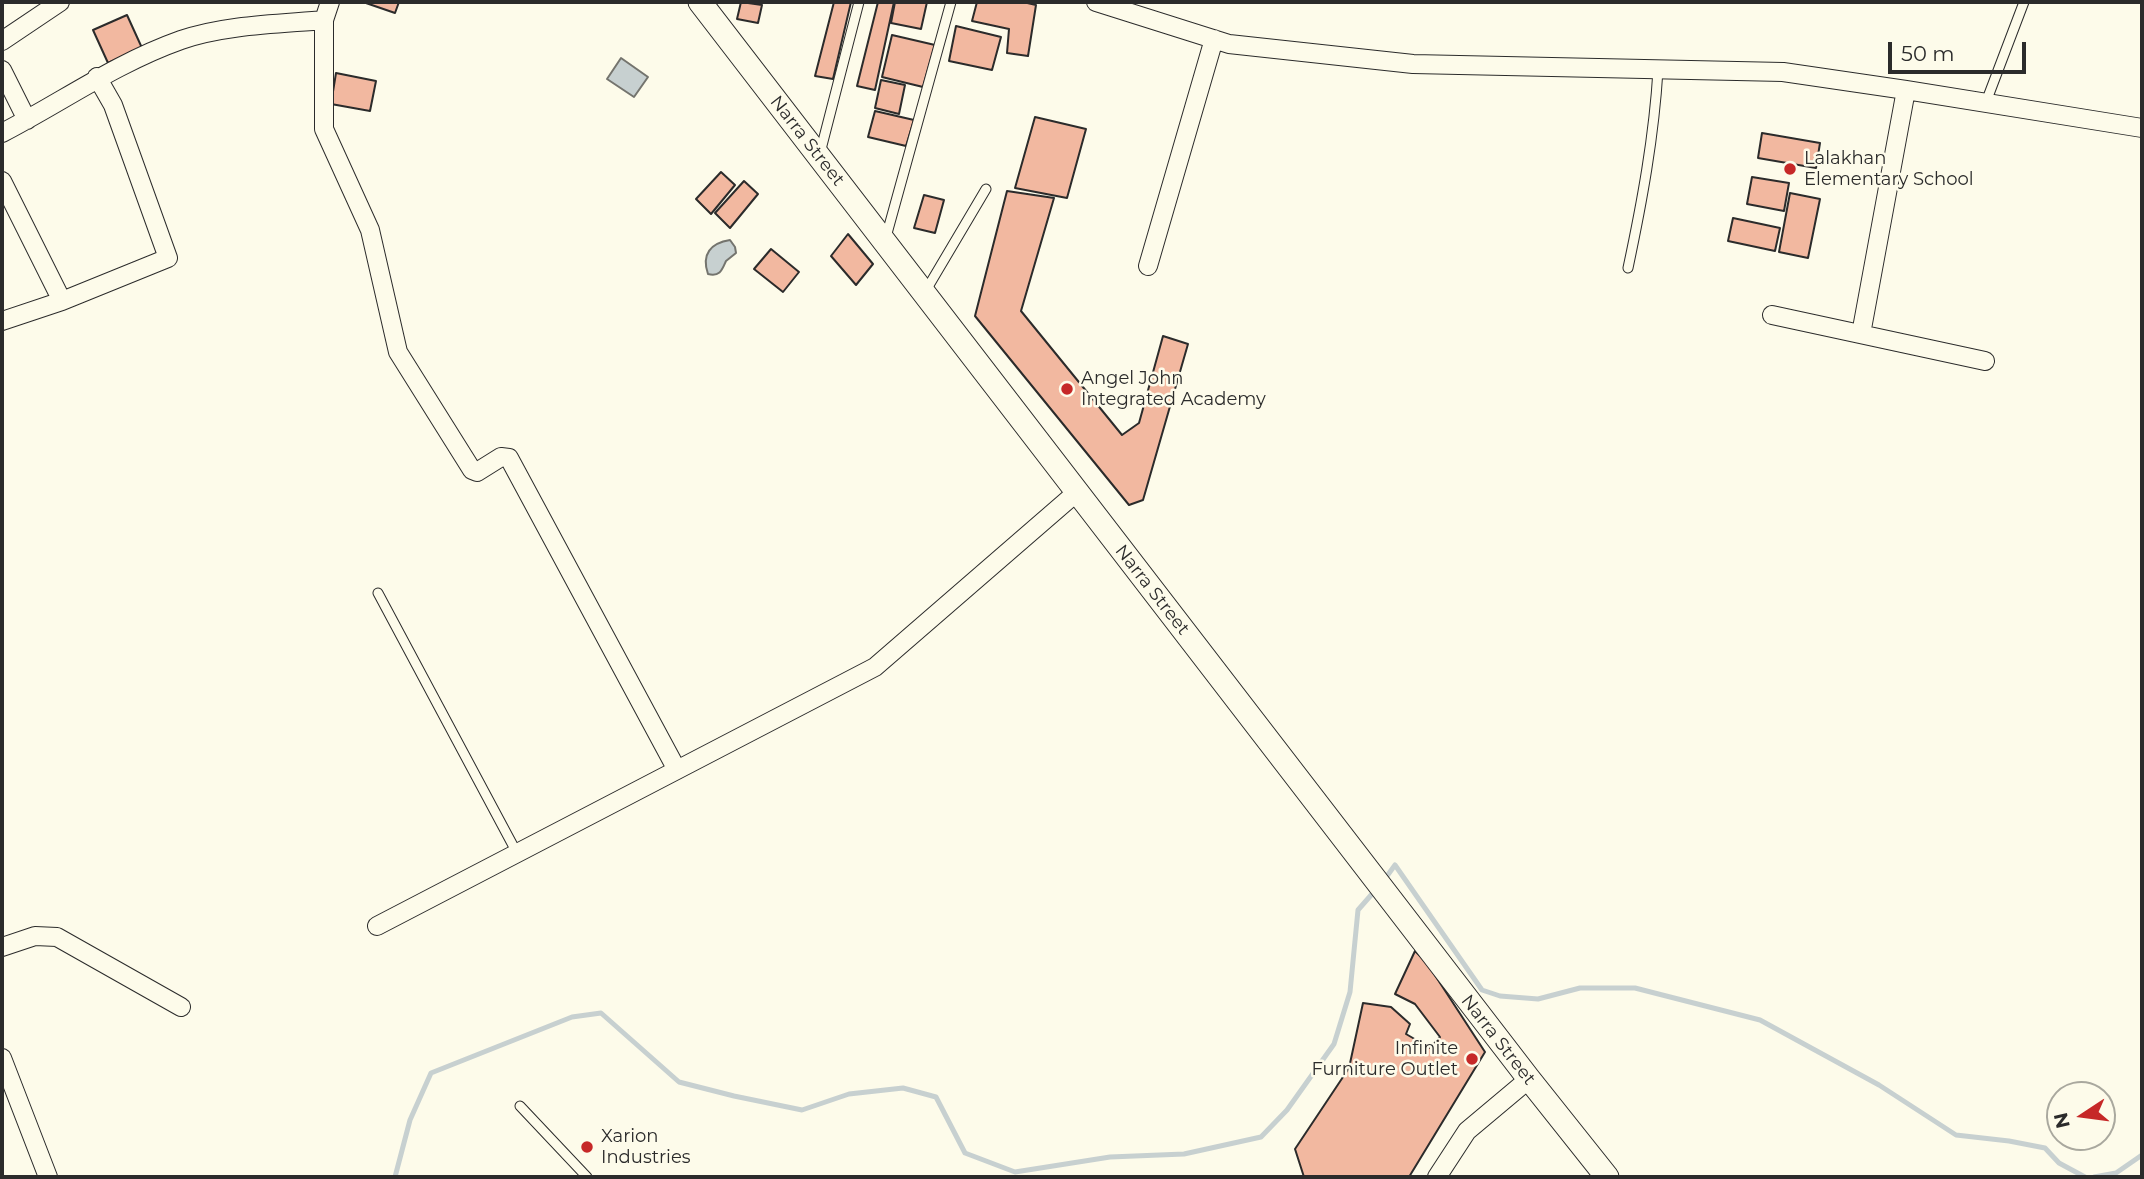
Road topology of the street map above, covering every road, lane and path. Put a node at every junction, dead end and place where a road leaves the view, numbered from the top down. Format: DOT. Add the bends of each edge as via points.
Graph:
graph roads {
  1 [pos="60,2"];
  2 [pos="330,2"];
  3 [pos="700,2"];
  4 [pos="859,2"];
  5 [pos="951,2"];
  6 [pos="1096,2"];
  7 [pos="2024,2"];
  8 [pos="32,10"];
  9 [pos="324,20"];
  10 [pos="1214,39"];
  11 [pos="2,41"];
  12 [pos="2,70"];
  13 [pos="1657,70"];
  14 [pos="97,77"];
  15 [pos="1906,90"];
  16 [pos="1986,102"];
  17 [pos="27,120"];
  18 [pos="2142,128"];
  19 [pos="2,133"];
  20 [pos="819,157"];
  21 [pos="2,181"];
  22 [pos="986,189"];
  23 [pos="884,242"];
  24 [pos="1148,266"];
  25 [pos="1628,268"];
  26 [pos="924,293"];
  27 [pos="62,301"];
  28 [pos="1772,315"];
  29 [pos="2,321"];
  30 [pos="1861,334"];
  31 [pos="1985,361"];
  32 [pos="1077,492"];
  33 [pos="378,593"];
  34 [pos="677,770"];
  35 [pos="517,853"];
  36 [pos="377,926"];
  37 [pos="2,947"];
  38 [pos="181,1007"];
  39 [pos="2,1058"];
  40 [pos="1529,1079"];
  41 [pos="520,1106"];
  42 [pos="48,1177"];
  43 [pos="587,1177"];
  44 [pos="1437,1177"];
  45 [pos="1607,1177"];
  1 -- 8 [label="street"];
  2 -- 9 [label="street"];
  3 -- 20 [label="main road, Narra Street"];
  4 -- 20 [label="lane"];
  5 -- 23 [label="lane"];
  6 -- 10 [label="street"];
  7 -- 16 [label="lane"];
  8 -- 11 [label="street"];
  9 -- 14 [label="street" via="183,39"];
  9 -- 34 [label="street" via="324,128 370,230 398,352 472,470 509,458"];
  10 -- 13 [label="street" via="1413,64"];
  10 -- 24 [label="street"];
  12 -- 17 [label="street"];
  13 -- 15 [label="street" via="1783,72"];
  13 -- 25 [label="lane" via="1646,185"];
  14 -- 17 [label="street"];
  14 -- 27 [label="street" via="113,105 168,258"];
  15 -- 16 [label="street"];
  15 -- 30 [label="street"];
  16 -- 18 [label="street"];
  17 -- 19 [label="street"];
  20 -- 23 [label="main road, Narra Street"];
  21 -- 27 [label="street"];
  22 -- 26 [label="lane"];
  23 -- 26 [label="main road, Narra Street"];
  26 -- 32 [label="main road, Narra Street"];
  27 -- 29 [label="street"];
  28 -- 30 [label="street"];
  30 -- 31 [label="street"];
  32 -- 34 [label="street" via="875,667"];
  32 -- 40 [label="main road, Narra Street"];
  33 -- 35 [label="lane"];
  34 -- 35 [label="street"];
  35 -- 36 [label="street"];
  37 -- 38 [label="street" via="35,936 57,937"];
  39 -- 42 [label="street"];
  40 -- 44 [label="street" via="1467,1131"];
  40 -- 45 [label="main road, Narra Street"];
  41 -- 43 [label="lane"];
}
